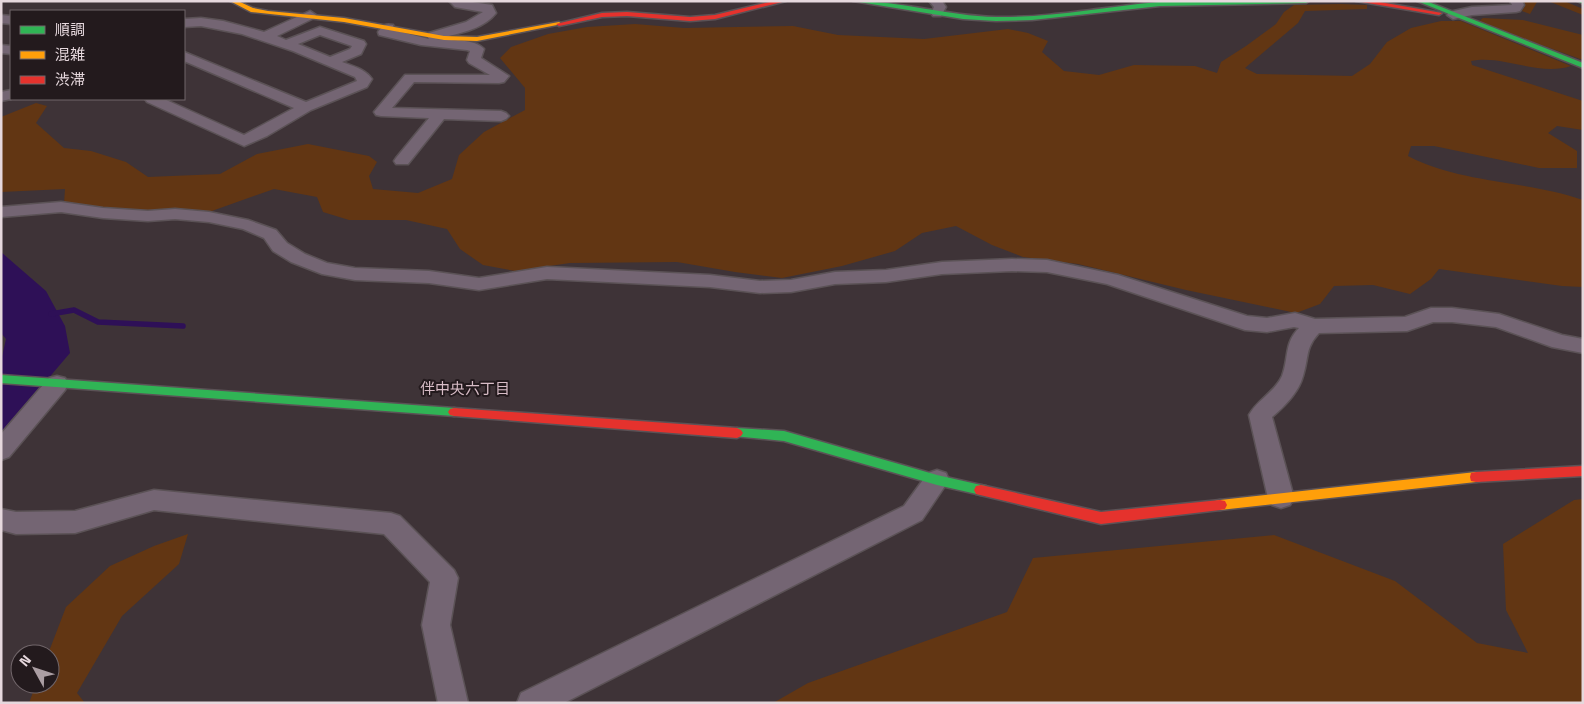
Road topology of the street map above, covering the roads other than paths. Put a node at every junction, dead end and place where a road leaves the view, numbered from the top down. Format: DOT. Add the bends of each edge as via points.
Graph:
graph roads {
  1 [pos="233,1"];
  2 [pos="455,1"];
  3 [pos="784,1"];
  4 [pos="856,1"];
  5 [pos="1306,1"];
  6 [pos="1359,1"];
  7 [pos="1420,1"];
  8 [pos="1516,1"];
  9 [pos="1195,2"];
  10 [pos="936,7"];
  11 [pos="310,15"];
  12 [pos="1454,15"];
  13 [pos="185,23"];
  14 [pos="388,28"];
  15 [pos="434,36"];
  16 [pos="264,37"];
  17 [pos="284,45"];
  18 [pos="185,56"];
  19 [pos="330,62"];
  20 [pos="1583,66"];
  21 [pos="154,100"];
  22 [pos="306,107"];
  23 [pos="440,114"];
  24 [pos="501,116"];
  25 [pos="402,161"];
  26 [pos="1,212"];
  27 [pos="1314,326"];
  28 [pos="1583,346"];
  29 [pos="1,379"];
  30 [pos="51,384"];
  31 [pos="1,451"];
  32 [pos="1583,471"];
  33 [pos="937,480"];
  34 [pos="1281,498"];
  35 [pos="1,518"];
  36 [pos="453,703"];
  37 [pos="532,703"];
  1 -- 11 [label="street" via="251,10"];
  2 -- 15 [label="street" via="488,8 490,13 468,26"];
  3 -- 15 [label="street" via="714,17 602,15 477,39"];
  4 -- 10 [label="street"];
  5 -- 9 [label="street"];
  6 -- 12 [label="street"];
  7 -- 12 [label="street"];
  8 -- 12 [label="street" via="1516,8"];
  9 -- 10 [label="street" via="1032,18 963,17"];
  11 -- 14 [label="street"];
  11 -- 16 [label="street"];
  12 -- 20 [label="street"];
  13 -- 16 [label="street" via="205,22"];
  14 -- 15 [label="street"];
  14 -- 23 [label="street" via="384,32 408,39 477,48 474,60 502,76 499,79 410,78 381,112"];
  16 -- 17 [label="street"];
  17 -- 19 [label="street"];
  17 -- 19 [label="street" via="320,31 359,44 356,51"];
  18 -- 22 [label="street"];
  19 -- 22 [label="street" via="365,79 351,90"];
  21 -- 22 [label="street" via="244,141"];
  23 -- 24 [label="street"];
  23 -- 25 [label="street"];
  26 -- 27 [label="street" via="61,206 103,213 209,217 248,225 270,234 280,247 322,268 355,274 429,277 479,284 547,273 710,280 760,287 942,268 1047,266 1111,279 1245,323 1267,325 1295,320"];
  27 -- 28 [label="street" via="1407,324 1431,315 1452,315 1499,321 1559,342"];
  27 -- 34 [label="street" via="1300,340 1292,378 1276,401 1260,415"];
  29 -- 30 [label="street"];
  30 -- 31 [label="street"];
  30 -- 33 [label="street" via="784,436"];
  32 -- 34 [label="street" via="1465,478"];
  33 -- 34 [label="street" via="1101,518"];
  33 -- 37 [label="street" via="913,513"];
  35 -- 36 [label="street" via="16,523 75,522 154,500 391,524 444,578 436,625"];
}
